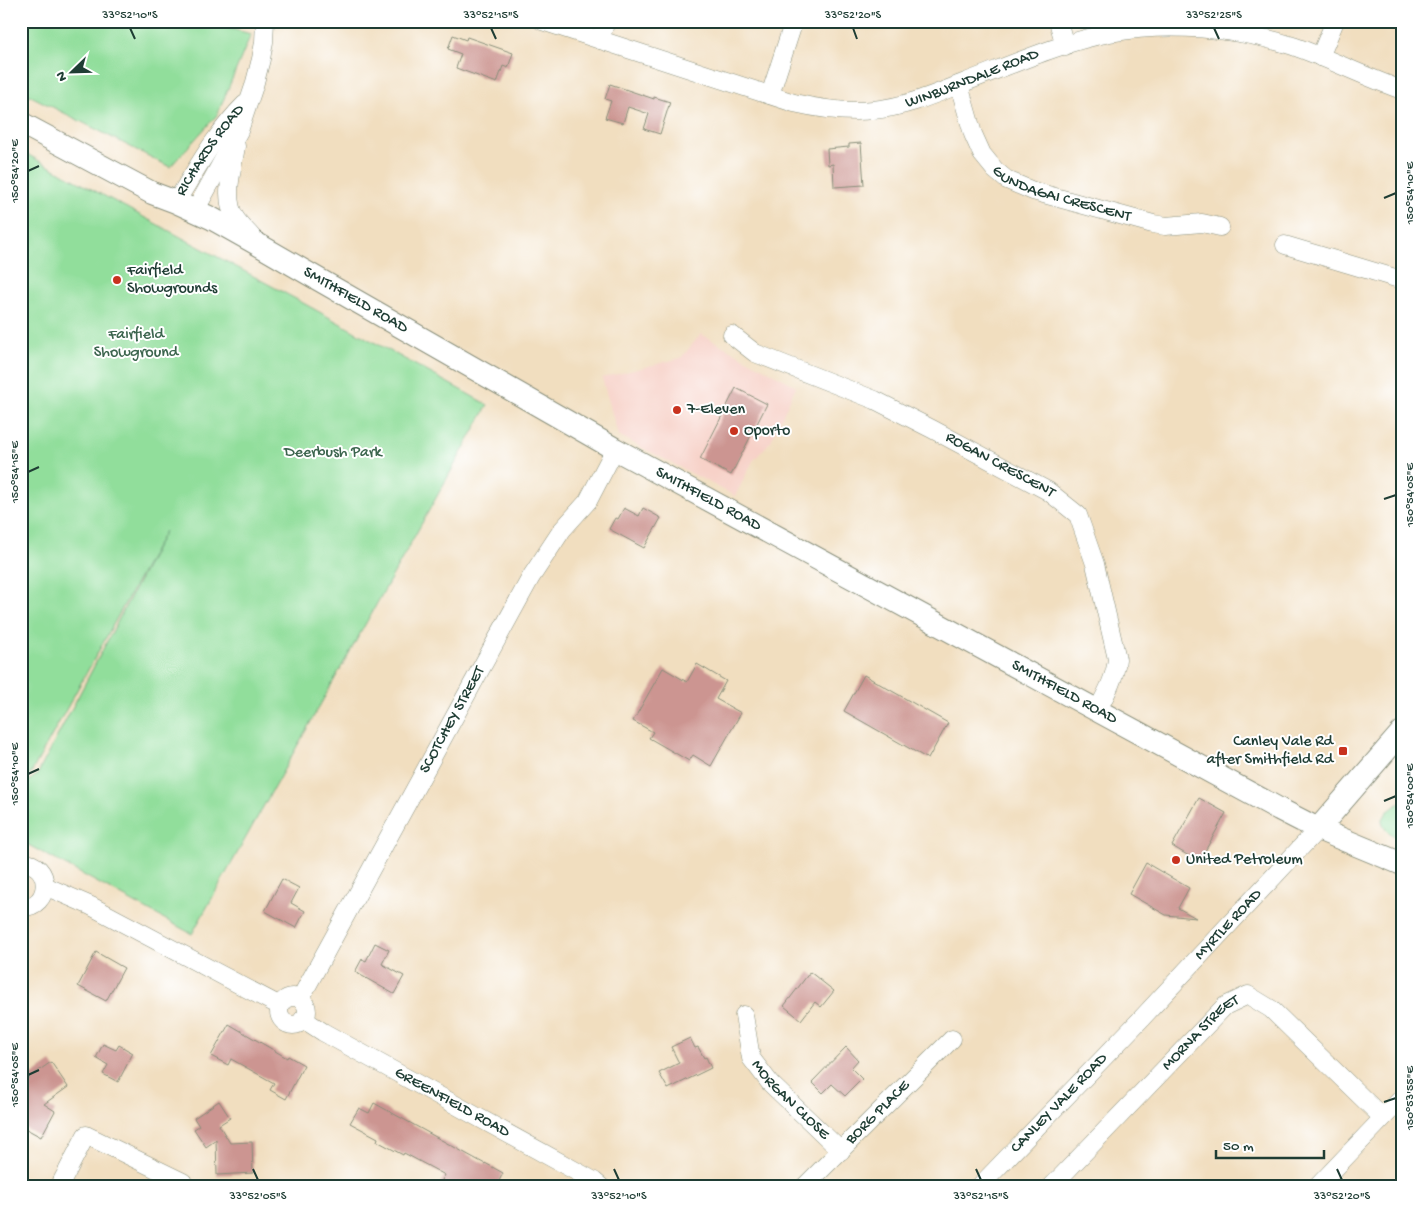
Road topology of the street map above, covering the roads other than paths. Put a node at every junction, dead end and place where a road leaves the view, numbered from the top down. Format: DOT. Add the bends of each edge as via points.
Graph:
graph roads {
  1 [pos="265,21"];
  2 [pos="542,21"];
  3 [pos="606,21"];
  4 [pos="794,21"];
  5 [pos="1058,21"];
  6 [pos="1335,21"];
  7 [pos="1195,25"];
  8 [pos="600,40"];
  9 [pos="1065,46"];
  10 [pos="1320,57"];
  11 [pos="959,85"];
  12 [pos="1402,90"];
  13 [pos="770,95"];
  14 [pos="248,100"];
  15 [pos="21,123"];
  16 [pos="239,131"];
  17 [pos="186,207"];
  18 [pos="1220,227"];
  19 [pos="259,244"];
  20 [pos="1285,245"];
  21 [pos="1402,280"];
  22 [pos="732,335"];
  23 [pos="615,450"];
  24 [pos="1097,711"];
  25 [pos="1402,732"];
  26 [pos="1318,829"];
  27 [pos="21,863"];
  28 [pos="1402,864"];
  29 [pos="45,886"];
  30 [pos="21,907"];
  31 [pos="300,999"];
  32 [pos="280,1006"];
  33 [pos="744,1015"];
  34 [pos="303,1019"];
  35 [pos="1140,1020"];
  36 [pos="952,1039"];
  37 [pos="1402,1098"];
  38 [pos="1382,1118"];
  39 [pos="841,1151"];
  40 [pos="183,1182"];
  41 [pos="58,1187"];
  42 [pos="601,1187"];
  43 [pos="804,1187"];
  44 [pos="979,1187"];
  45 [pos="1051,1187"];
  46 [pos="1317,1187"];
  1 -- 14 [label="street, RICHARDS ROAD" via="261,59"];
  2 -- 8 [label="street, WINBURNDALE ROAD"];
  3 -- 8 [label="street"];
  4 -- 13 [label="street"];
  5 -- 9 [label="street"];
  6 -- 10 [label="street"];
  7 -- 9 [label="street, WINBURNDALE ROAD" via="1111,33"];
  7 -- 10 [label="street, WINBURNDALE ROAD" via="1266,39"];
  8 -- 13 [label="street, WINBURNDALE ROAD"];
  9 -- 11 [label="street, WINBURNDALE ROAD"];
  10 -- 12 [label="street, WINBURNDALE ROAD"];
  11 -- 13 [label="street, WINBURNDALE ROAD" via="906,104 862,111 828,110"];
  11 -- 18 [label="street, GUNDAGAI CRESCENT" via="982,154 1007,180 1033,191 1153,224 1202,223"];
  14 -- 16 [label="street, RICHARDS ROAD"];
  14 -- 17 [label="street, RICHARDS ROAD" via="202,158"];
  15 -- 17 [label="main road, SMITHFIELD ROAD" via="152,193"];
  16 -- 17 [label="street, RICHARDS ROAD"];
  16 -- 19 [label="street, RICHARDS ROAD" via="230,186 231,209"];
  17 -- 19 [label="main road, SMITHFIELD ROAD"];
  19 -- 23 [label="main road, SMITHFIELD ROAD"];
  20 -- 21 [label="street"];
  22 -- 24 [label="street, ROGAN CRESCENT" via="755,353 875,400 932,429 1048,491 1078,515 1095,564 1117,659 1112,681"];
  23 -- 24 [label="main road, SMITHFIELD ROAD"];
  23 -- 31 [label="street, SCOTCHEY STREET" via="588,502 562,530 532,577"];
  24 -- 26 [label="main road, SMITHFIELD ROAD"];
  25 -- 26 [label="main road"];
  26 -- 28 [label="main road, SMITHFIELD ROAD"];
  26 -- 35 [label="street, MYRTLE ROAD"];
  27 -- 29 [label="street" via="38,868"];
  29 -- 30 [label="street" via="39,901"];
  29 -- 32 [label="street" via="91,906"];
  31 -- 32 [label="street" via="287,998"];
  31 -- 34 [label="street" via="306,1008"];
  32 -- 34 [label="street" via="281,1018 288,1024 298,1024"];
  33 -- 39 [label="street, MORGAN CLOSE" via="751,1058 770,1083"];
  34 -- 42 [label="street, GREENFIELD ROAD"];
  35 -- 44 [label="street, CANLEY VALE ROAD"];
  36 -- 39 [label="street, BORG PLACE"];
  37 -- 38 [label="street"];
  38 -- 45 [label="street, MORNA STREET" via="1271,1009 1248,995 1225,1006"];
  38 -- 46 [label="street"];
  39 -- 43 [label="street, BORG PLACE"];
  40 -- 41 [label="street" via="86,1135"];
}
